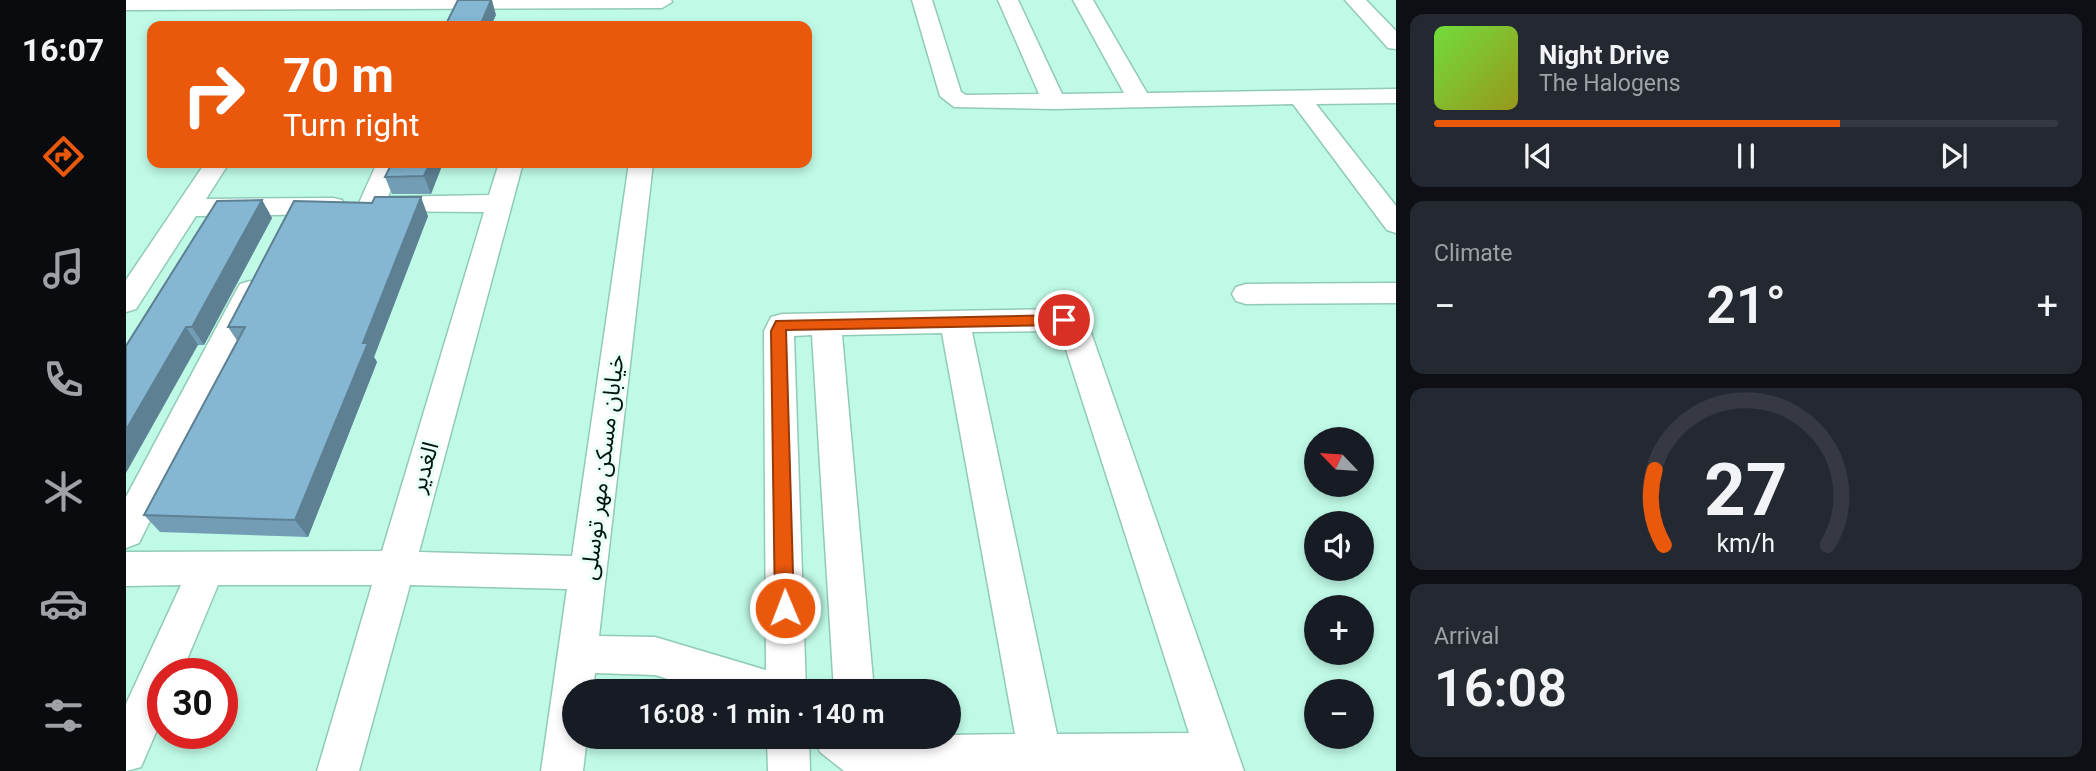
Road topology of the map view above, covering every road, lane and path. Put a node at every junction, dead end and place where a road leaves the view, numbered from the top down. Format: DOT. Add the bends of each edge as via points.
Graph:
graph roads {
  1 [pos="922,0"];
  2 [pos="1008,0"];
  3 [pos="1083,0"];
  4 [pos="1355,0"];
  5 [pos="323,1"];
  6 [pos="662,1"];
  7 [pos="458,2"];
  8 [pos="555,2"];
  9 [pos="126,4"];
  10 [pos="310,21"];
  11 [pos="449,21"];
  12 [pos="549,21"];
  13 [pos="659,21"];
  14 [pos="1396,43"];
  15 [pos="1396,96"];
  16 [pos="1299,97"];
  17 [pos="1140,101"];
  18 [pos="1054,102"];
  19 [pos="214,168"];
  20 [pos="387,168"];
  21 [pos="510,168"];
  22 [pos="639,168"];
  23 [pos="499,203"];
  24 [pos="371,205"];
  25 [pos="188,208"];
  26 [pos="1396,223"];
  27 [pos="263,267"];
  28 [pos="1396,293"];
  29 [pos="1246,294"];
  30 [pos="126,302"];
  31 [pos="955,323"];
  32 [pos="827,324"];
  33 [pos="126,532"];
  34 [pos="207,568"];
  35 [pos="396,568"];
  36 [pos="126,569"];
  37 [pos="589,573"];
  38 [pos="578,654"];
  39 [pos="730,679"];
  40 [pos="786,679"];
  41 [pos="853,679"];
  42 [pos="138,696"];
  43 [pos="788,749"];
  44 [pos="853,750"];
  45 [pos="126,752"];
  46 [pos="1220,763"];
  47 [pos="1042,764"];
  48 [pos="338,771"];
  49 [pos="562,771"];
  50 [pos="789,771"];
  1 -- 18 [label="street" via="951,96 962,102"];
  2 -- 18 [label="street"];
  3 -- 17 [label="street"];
  4 -- 14 [label="street"];
  5 -- 7 [label="street"];
  5 -- 9 [label="street"];
  5 -- 10 [label="street"];
  6 -- 8 [label="street"];
  6 -- 13 [label="street"];
  7 -- 8 [label="street"];
  7 -- 11 [label="street"];
  8 -- 12 [label="street"];
  15 -- 16 [label="street"];
  16 -- 17 [label="street"];
  16 -- 26 [label="street"];
  17 -- 18 [label="street"];
  19 -- 25 [label="street"];
  20 -- 24 [label="street"];
  21 -- 23 [label="street, الغدیر"];
  22 -- 37 [label="street, خیابان مسکن مهر توسلی"];
  23 -- 24 [label="street"];
  23 -- 35 [label="street, الغدیر"];
  24 -- 25 [label="street" via="288,218"];
  25 -- 30 [label="street"];
  27 -- 33 [label="street"];
  28 -- 29 [label="street"];
  31 -- 32 [label="street"];
  31 -- 46 [label="street" via="1064,320 1073,324"];
  31 -- 47 [label="street"];
  32 -- 40 [label="street" via="789,323 779,331"];
  32 -- 41 [label="street"];
  34 -- 35 [label="street"];
  34 -- 36 [label="street"];
  34 -- 42 [label="street"];
  35 -- 37 [label="street"];
  35 -- 48 [label="street, الغدیر"];
  37 -- 38 [label="street, خیابان مسکن مهر توسلی"];
  38 -- 39 [label="street" via="655,656"];
  38 -- 49 [label="street, خیابان مسکن مهر توسلی"];
  42 -- 45 [label="street"];
  43 -- 50 [label="street"];
  44 -- 47 [label="street"];
  46 -- 47 [label="street"];
}
